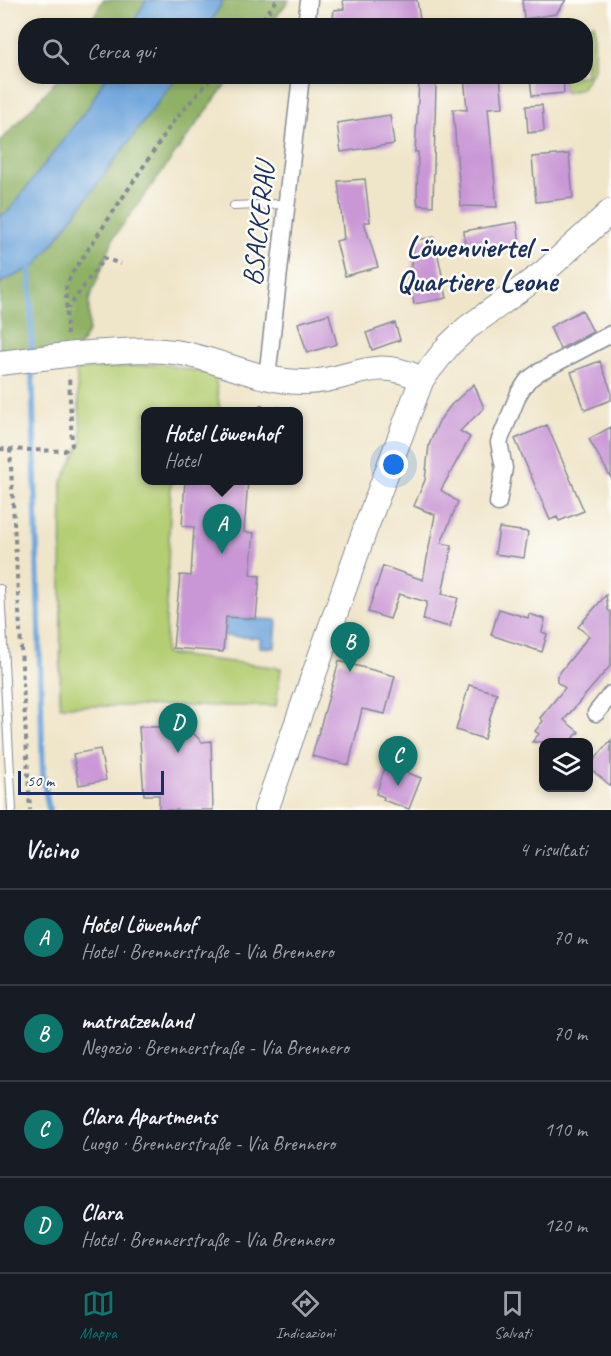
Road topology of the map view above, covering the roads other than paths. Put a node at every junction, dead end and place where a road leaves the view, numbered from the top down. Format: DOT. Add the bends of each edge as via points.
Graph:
graph roads {
  1 [pos="309,0"];
  2 [pos="307,18"];
  3 [pos="300,84"];
  4 [pos="234,206"];
  5 [pos="286,211"];
  6 [pos="611,211"];
  7 [pos="611,334"];
  8 [pos="0,363"];
  9 [pos="267,378"];
  10 [pos="422,379"];
  11 [pos="498,503"];
  12 [pos="0,589"];
  13 [pos="611,694"];
  14 [pos="596,713"];
  15 [pos="12,810"];
  16 [pos="266,810"];
  1 -- 2 [label="street"];
  3 -- 5 [label="street, BSACKERAU"];
  4 -- 5 [label="lane" via="279,204"];
  5 -- 9 [label="street, BSACKERAU"];
  6 -- 10 [label="main road" via="543,273 467,328"];
  7 -- 11 [label="street" via="539,372 519,393 499,442 504,468"];
  8 -- 9 [label="main road, bridge" via="70,354 155,350 178,352"];
  9 -- 10 [label="main road" via="307,382 389,366"];
  10 -- 16 [label="main road"];
  12 -- 15 [label="lane"];
  13 -- 14 [label="street"];
}
